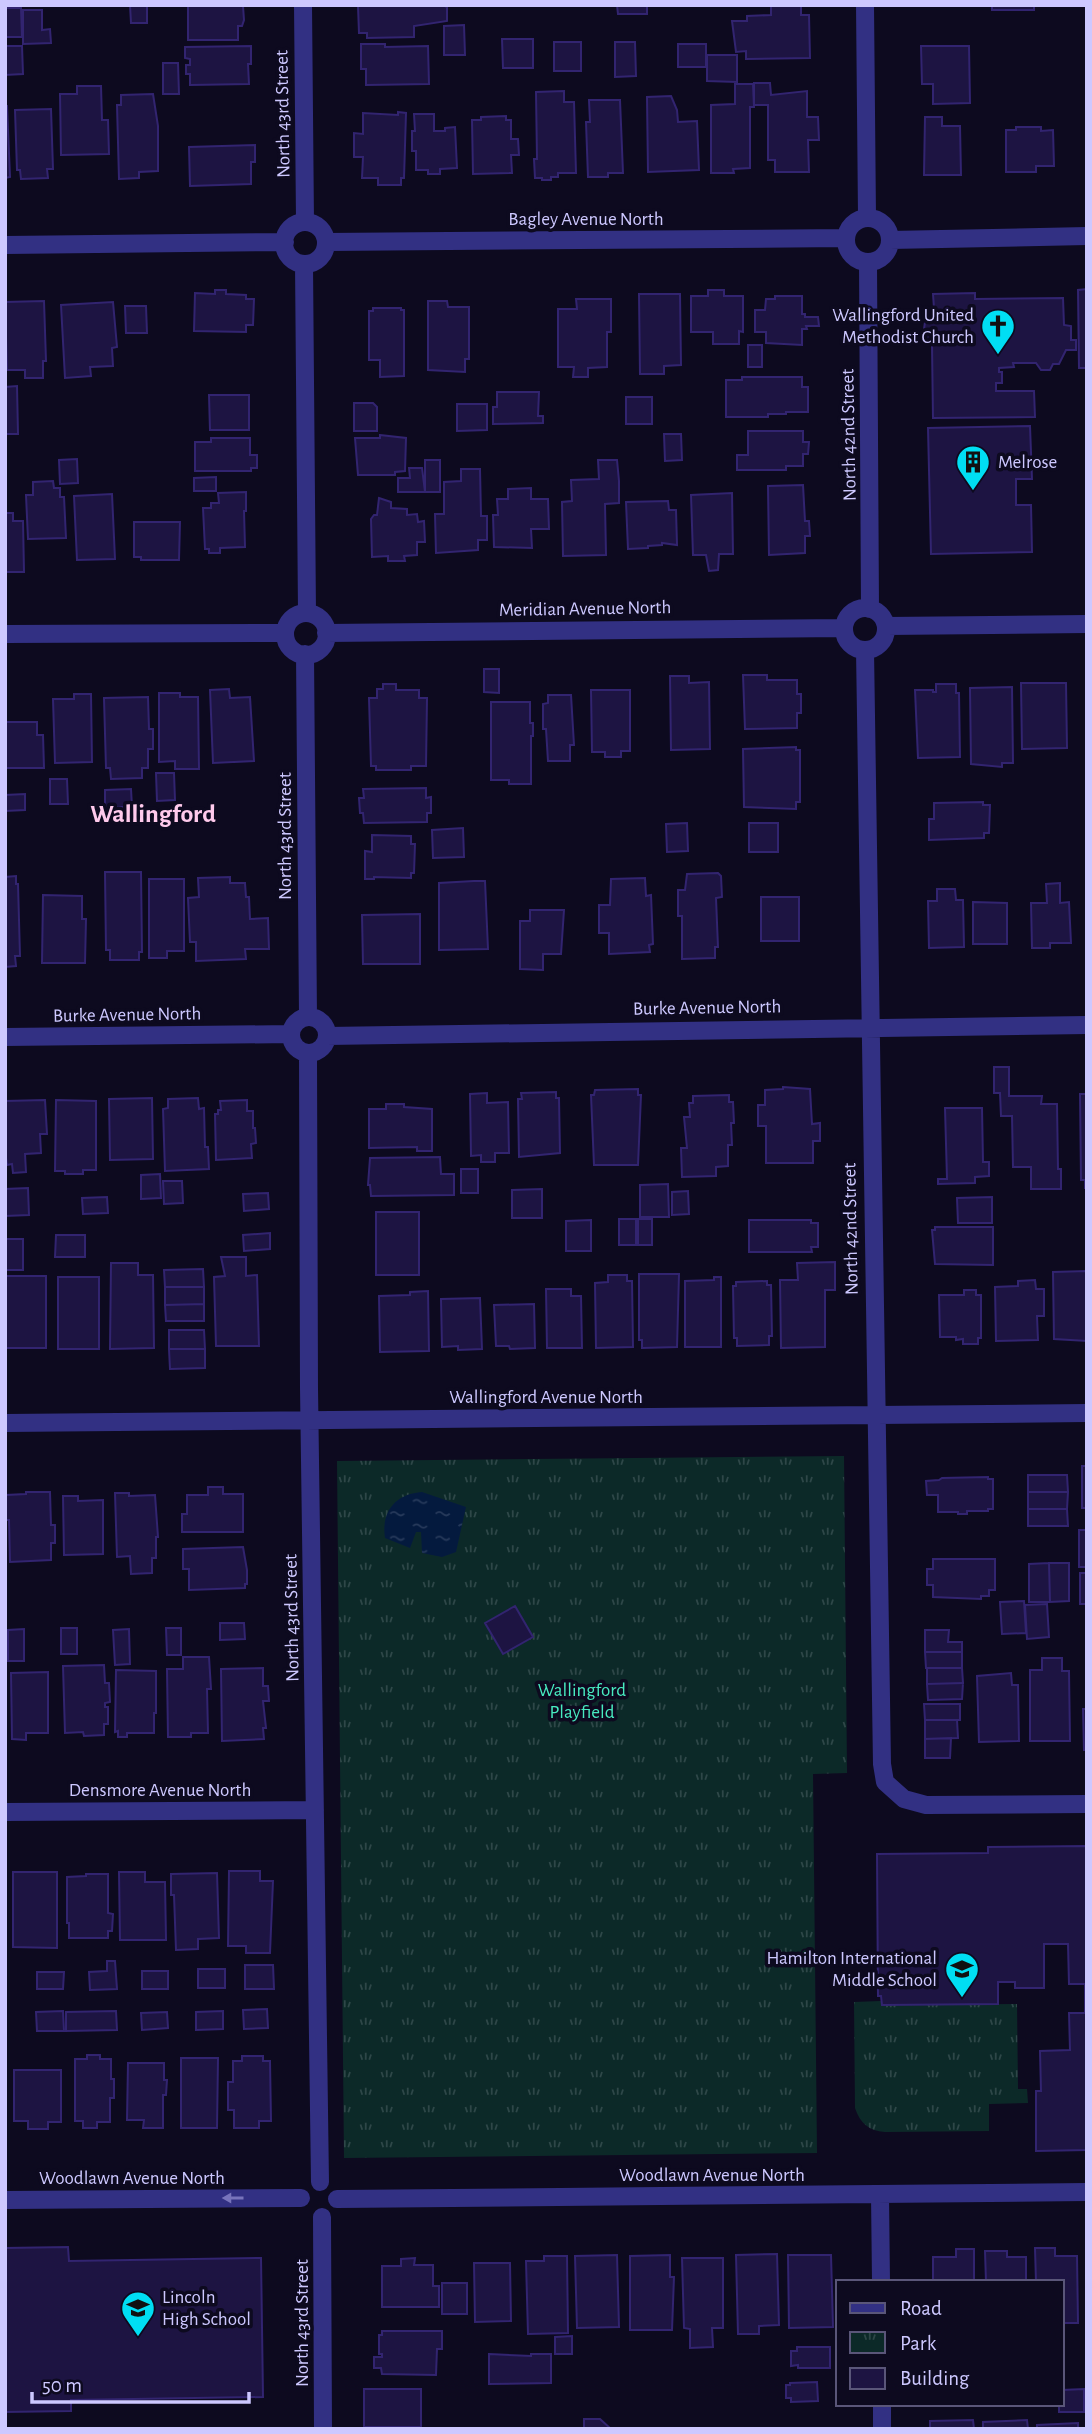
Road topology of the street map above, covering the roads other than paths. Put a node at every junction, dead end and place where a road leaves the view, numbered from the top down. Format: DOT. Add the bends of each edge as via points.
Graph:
graph roads {
  1 [pos="303,5"];
  2 [pos="865,5"];
  3 [pos="867,217"];
  4 [pos="306,222"];
  5 [pos="1087,236"];
  6 [pos="846,238"];
  7 [pos="890,240"];
  8 [pos="285,242"];
  9 [pos="326,242"];
  10 [pos="5,245"];
  11 [pos="868,262"];
  12 [pos="304,264"];
  13 [pos="870,609"];
  14 [pos="307,613"];
  15 [pos="1087,624"];
  16 [pos="886,626"];
  17 [pos="845,628"];
  18 [pos="285,633"];
  19 [pos="326,633"];
  20 [pos="5,634"];
  21 [pos="865,650"];
  22 [pos="305,654"];
  23 [pos="308,1017"];
  24 [pos="1087,1025"];
  25 [pos="869,1026"];
  26 [pos="291,1034"];
  27 [pos="327,1036"];
  28 [pos="5,1037"];
  29 [pos="308,1054"];
  30 [pos="1087,1413"];
  31 [pos="875,1415"];
  32 [pos="310,1420"];
  33 [pos="5,1423"];
  34 [pos="1087,1804"];
  35 [pos="315,1810"];
  36 [pos="5,1812"];
  37 [pos="320,2182"];
  38 [pos="1087,2192"];
  39 [pos="880,2195"];
  40 [pos="302,2198"];
  41 [pos="337,2199"];
  42 [pos="5,2200"];
  43 [pos="322,2217"];
  44 [pos="881,2280"];
  45 [pos="882,2406"];
  46 [pos="323,2429"];
  47 [pos="882,2429"];
  1 -- 4 [label="street, North 43rd Street"];
  2 -- 3 [label="street"];
  3 -- 6 [label="street" via="850,226"];
  3 -- 7 [label="street" via="884,225"];
  4 -- 8 [label="street" via="292,227"];
  4 -- 9 [label="street" via="318,227"];
  5 -- 7 [label="street"];
  6 -- 9 [label="street, Bagley Avenue North"];
  6 -- 11 [label="street" via="852,255"];
  7 -- 11 [label="street" via="883,256"];
  8 -- 10 [label="street"];
  8 -- 12 [label="street" via="290,258"];
  9 -- 12 [label="street" via="321,258"];
  11 -- 13 [label="street, North 42nd Street"];
  12 -- 14 [label="street"];
  13 -- 16 [label="street"];
  13 -- 17 [label="street" via="854,612"];
  14 -- 18 [label="street" via="288,622"];
  14 -- 19 [label="street" via="320,618"];
  15 -- 16 [label="street"];
  16 -- 21 [label="street" via="879,644"];
  17 -- 19 [label="street, Meridian Avenue North"];
  17 -- 21 [label="street" via="850,643"];
  18 -- 20 [label="street"];
  18 -- 22 [label="street" via="291,648"];
  19 -- 22 [label="street" via="321,648"];
  21 -- 25 [label="street, North 42nd Street"];
  22 -- 23 [label="street, North 43rd Street"];
  23 -- 26 [label="street" via="299,1020"];
  23 -- 27 [label="street" via="322,1023"];
  24 -- 25 [label="street, Burke Avenue North"];
  25 -- 27 [label="street, Burke Avenue North"];
  25 -- 31 [label="street, North 42nd Street"];
  26 -- 28 [label="street, Burke Avenue North"];
  26 -- 29 [label="street" via="296,1048"];
  27 -- 29 [label="street" via="322,1049"];
  29 -- 32 [label="street, North 43rd Street"];
  30 -- 31 [label="street, Wallingford Avenue North"];
  31 -- 32 [label="street, Wallingford Avenue North"];
  31 -- 34 [label="street, North 42nd Street" via="885,1782 904,1799 926,1805"];
  32 -- 33 [label="street, Wallingford Avenue North"];
  32 -- 35 [label="street, North 43rd Street"];
  35 -- 36 [label="street, Densmore Avenue North"];
  35 -- 37 [label="street, North 43rd Street"];
  37 -- 40 [label="street" via="304,2189"];
  37 -- 41 [label="street" via="331,2187"];
  38 -- 39 [label="street, Woodlawn Avenue North"];
  39 -- 41 [label="street, Woodlawn Avenue North"];
  39 -- 44 [label="street"];
  40 -- 42 [label="street, Woodlawn Avenue North, one-way"];
  40 -- 43 [label="street" via="306,2212"];
  41 -- 43 [label="street" via="332,2212"];
  43 -- 46 [label="street, North 43rd Street"];
  45 -- 47 [label="street"];
}
